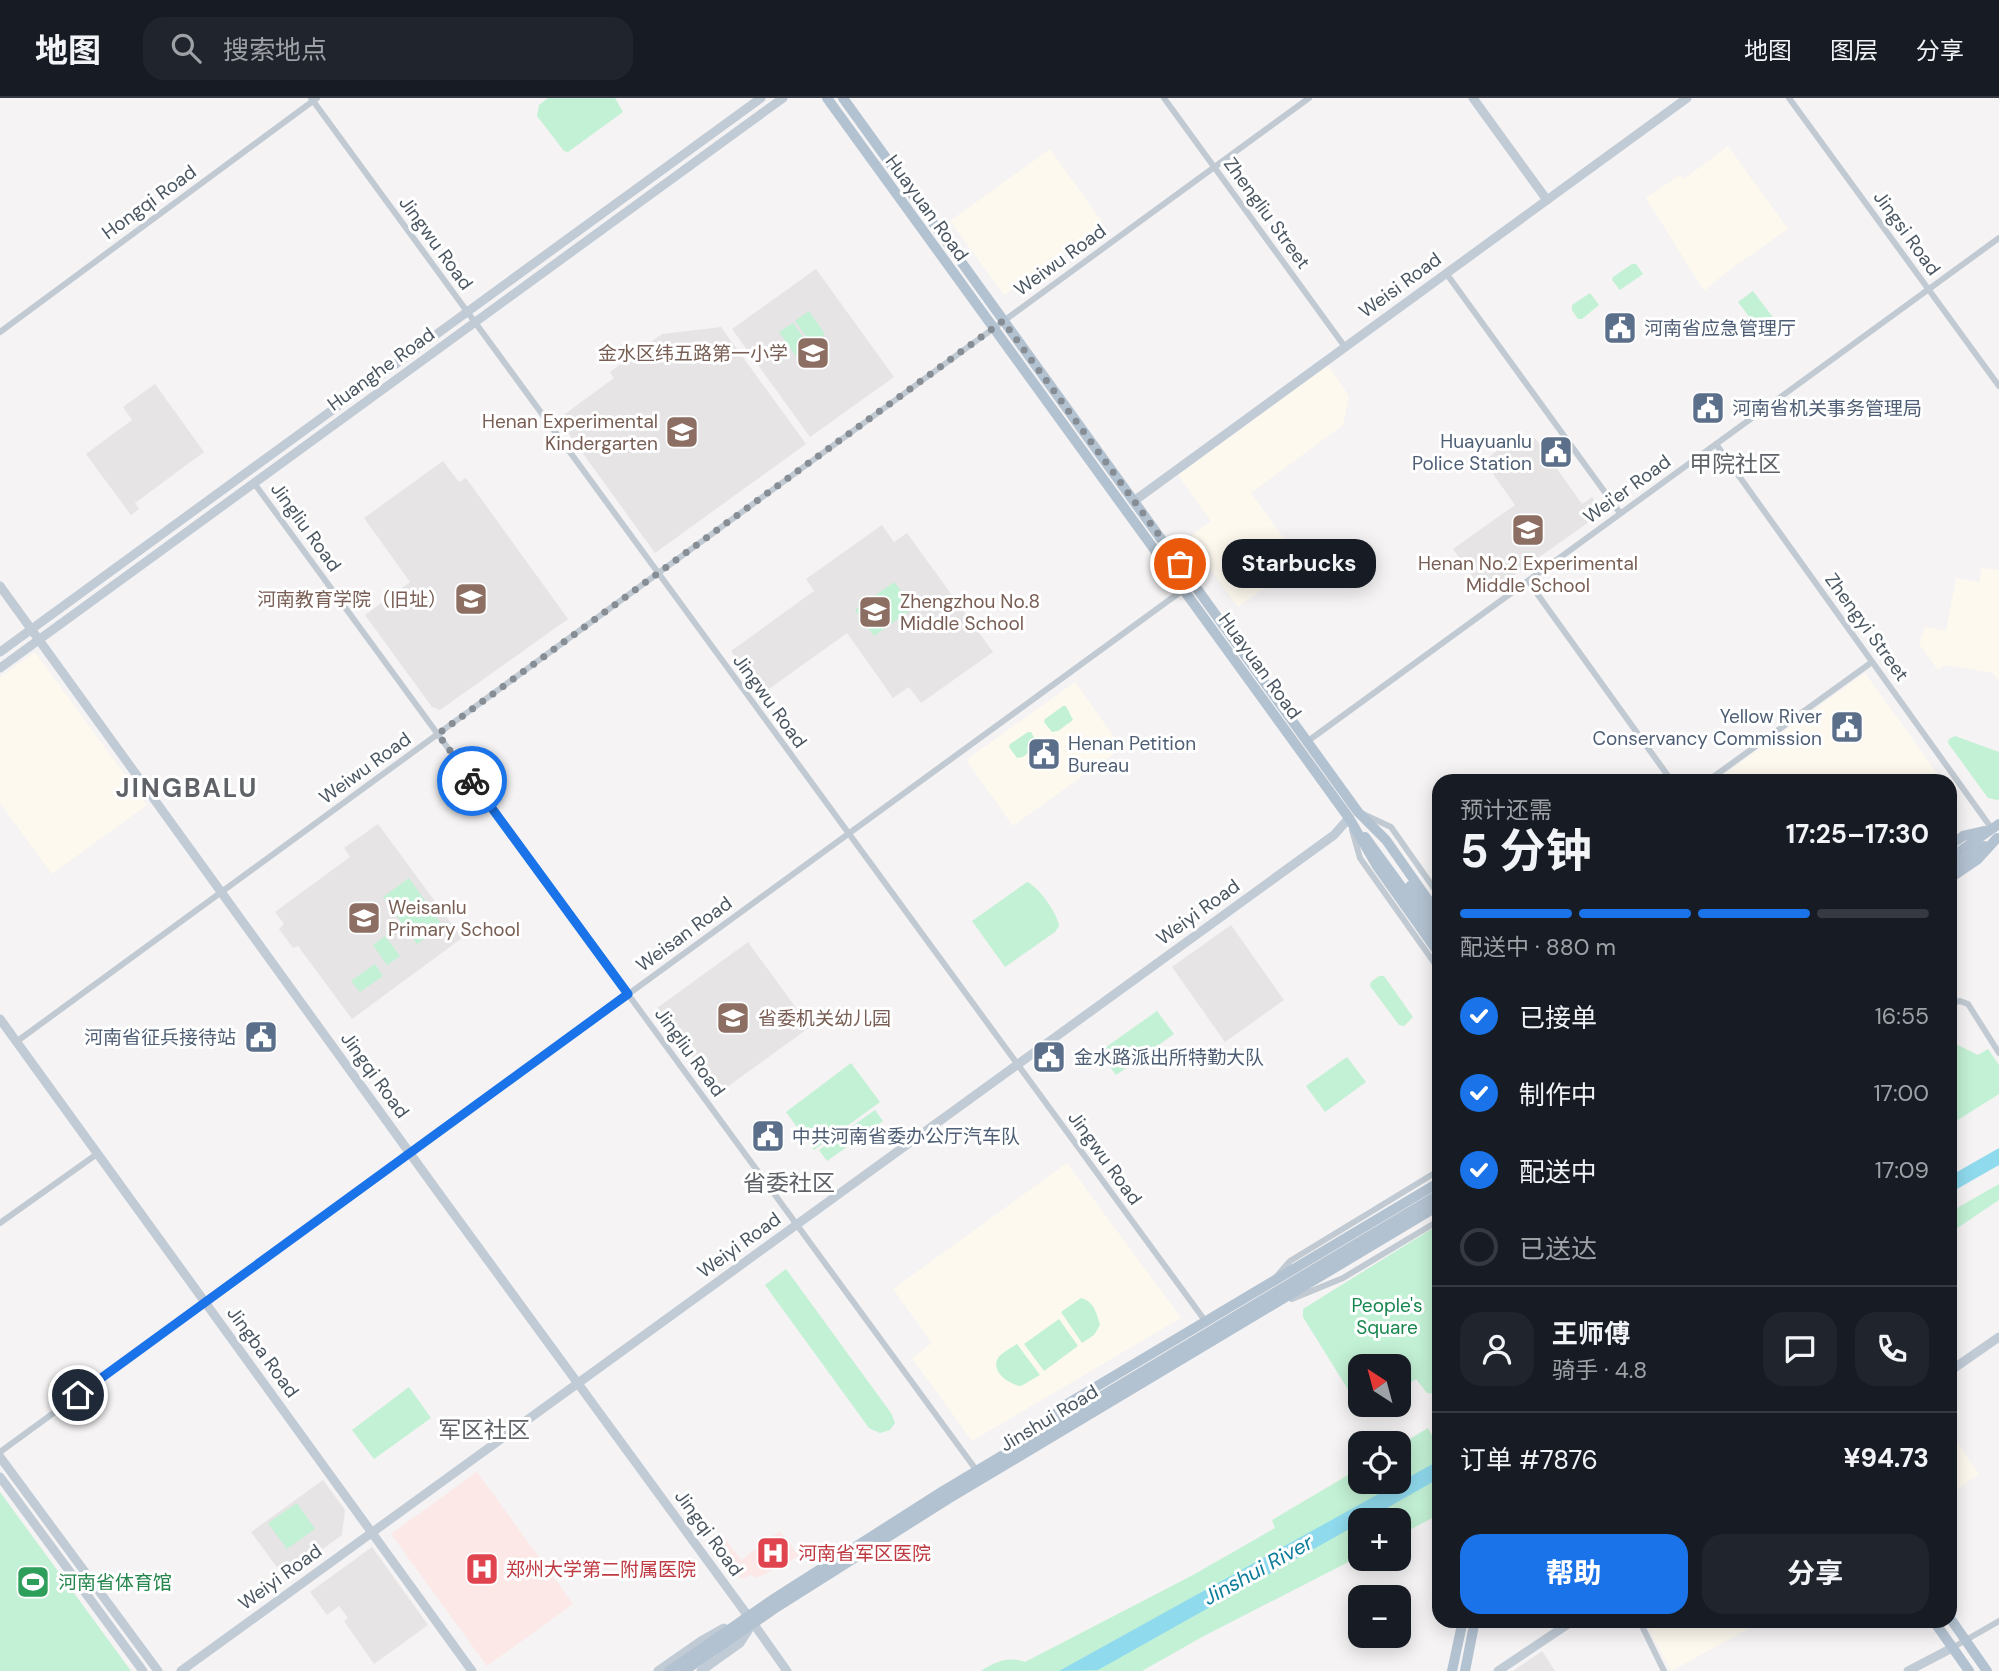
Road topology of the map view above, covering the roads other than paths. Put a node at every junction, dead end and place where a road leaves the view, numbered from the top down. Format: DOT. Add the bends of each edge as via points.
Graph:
graph roads {
  1 [pos="761,98"];
  2 [pos="783,98"];
  3 [pos="827,98"];
  4 [pos="843,98"];
  5 [pos="1164,98"];
  6 [pos="1309,98"];
  7 [pos="1473,98"];
  8 [pos="1687,98"];
  9 [pos="1789,98"];
  10 [pos="314,99"];
  11 [pos="1214,167"];
  12 [pos="1547,200"];
  13 [pos="1999,238"];
  14 [pos="1446,274"];
  15 [pos="1928,289"];
  16 [pos="467,313"];
  17 [pos="1003,321"];
  18 [pos="474,323"];
  19 [pos="993,328"];
  20 [pos="0,332"];
  21 [pos="1345,347"];
  22 [pos="1999,386"];
  23 [pos="1716,444"];
  24 [pos="254,483"];
  25 [pos="1134,501"];
  26 [pos="1620,513"];
  27 [pos="658,574"];
  28 [pos="1528,581"];
  29 [pos="0,586"];
  30 [pos="1183,590"];
  31 [pos="31,630"];
  32 [pos="39,640"];
  33 [pos="0,652"];
  34 [pos="1872,662"];
  35 [pos="0,668"];
  36 [pos="438,734"];
  37 [pos="1308,741"];
  38 [pos="1667,774"];
  39 [pos="1717,774"];
  40 [pos="1951,774"];
  41 [pos="1957,782"];
  42 [pos="1358,811"];
  43 [pos="1349,818"];
  44 [pos="848,834"];
  45 [pos="1994,834"];
  46 [pos="1957,840"];
  47 [pos="1957,854"];
  48 [pos="1957,864"];
  49 [pos="1957,873"];
  50 [pos="1432,885"];
  51 [pos="221,892"];
  52 [pos="1432,905"];
  53 [pos="1432,916"];
  54 [pos="1432,928"];
  55 [pos="1432,944"];
  56 [pos="1432,960"];
  57 [pos="628,994"];
  58 [pos="1957,1002"];
  59 [pos="0,1019"];
  60 [pos="16,1042"];
  61 [pos="1999,1053"];
  62 [pos="1017,1065"];
  63 [pos="410,1153"];
  64 [pos="97,1154"];
  65 [pos="1432,1175"];
  66 [pos="1432,1187"];
  67 [pos="1432,1199"];
  68 [pos="1432,1211"];
  69 [pos="1432,1212"];
  70 [pos="0,1223"];
  71 [pos="797,1225"];
  72 [pos="1432,1225"];
  73 [pos="1270,1284"];
  74 [pos="1292,1299"];
  75 [pos="205,1302"];
  76 [pos="1206,1322"];
  77 [pos="1999,1337"];
  78 [pos="1957,1366"];
  79 [pos="578,1383"];
  80 [pos="1118,1392"];
  81 [pos="0,1455"];
  82 [pos="1012,1455"];
  83 [pos="977,1471"];
  84 [pos="0,1476"];
  85 [pos="372,1532"];
  86 [pos="750,1620"];
  87 [pos="1999,1620"];
  88 [pos="1460,1628"];
  89 [pos="1473,1628"];
  90 [pos="1562,1628"];
  91 [pos="1643,1628"];
  92 [pos="1938,1628"];
  93 [pos="1957,1628"];
  94 [pos="1965,1640"];
  95 [pos="1952,1648"];
  96 [pos="698,1661"];
  97 [pos="143,1671"];
  98 [pos="158,1671"];
  99 [pos="181,1671"];
  100 [pos="472,1671"];
  101 [pos="658,1671"];
  102 [pos="669,1671"];
  103 [pos="684,1671"];
  104 [pos="788,1671"];
  105 [pos="1452,1671"];
  106 [pos="1465,1671"];
  107 [pos="1499,1671"];
  108 [pos="1664,1671"];
  109 [pos="1908,1671"];
  110 [pos="1969,1671"];
  111 [pos="1987,1671"];
  1 -- 16 [label="street, Huanghe Road"];
  2 -- 18 [label="street, Huanghe Road"];
  3 -- 19 [label="main road, Huayuan Road"];
  4 -- 17 [label="main road, Huayuan Road"];
  5 -- 11 [label="street, Zhengliu Street"];
  6 -- 11 [label="street, Weiwu Road"];
  7 -- 12 [label="street"];
  8 -- 12 [label="street, Weisi Road"];
  9 -- 15 [label="street, Jingsi Road"];
  10 -- 16 [label="street, Jingwu Road"];
  10 -- 20 [label="street, Hongqi Road"];
  11 -- 17 [label="street, Weiwu Road"];
  11 -- 21 [label="street, Zhengliu Street"];
  12 -- 14 [label="street, Weisi Road"];
  13 -- 15 [label="street, Wei'er Road"];
  14 -- 21 [label="street, Weisi Road"];
  14 -- 26 [label="street"];
  15 -- 22 [label="street, Jingsi Road"];
  15 -- 23 [label="street, Wei'er Road"];
  16 -- 18 [label="street, Jingwu Road"];
  16 -- 31 [label="street, Huanghe Road"];
  17 -- 19 [label="street, Weiwu Road"];
  17 -- 25 [label="main road, Huayuan Road"];
  18 -- 24 [label="street, Huanghe Road"];
  18 -- 27 [label="street, Jingwu Road"];
  19 -- 27 [label="street, Weiwu Road"];
  19 -- 30 [label="main road, Huayuan Road"];
  21 -- 25 [label="street, Weisi Road"];
  23 -- 26 [label="street, Wei'er Road"];
  23 -- 34 [label="street, Zhengyi Street"];
  24 -- 32 [label="street, Huanghe Road"];
  24 -- 36 [label="street, Jingliu Road"];
  25 -- 37 [label="main road, Huayuan Road"];
  26 -- 28 [label="street, Wei'er Road"];
  27 -- 36 [label="street, Weiwu Road"];
  27 -- 44 [label="street, Jingwu Road"];
  28 -- 37 [label="street, Wei'er Road"];
  28 -- 38 [label="street"];
  29 -- 31 [label="street, Jingqi Road"];
  30 -- 43 [label="main road, Huayuan Road"];
  30 -- 44 [label="street, Weisan Road"];
  31 -- 32 [label="street, Jingqi Road"];
  31 -- 33 [label="street, Huanghe Road"];
  32 -- 35 [label="street, Huanghe Road"];
  32 -- 51 [label="street, Jingqi Road"];
  34 -- 39 [label="street"];
  34 -- 40 [label="street, Zhengyi Street"];
  36 -- 51 [label="street, Weiwu Road"];
  36 -- 57 [label="street, Jingliu Road"];
  37 -- 42 [label="main road, Huayuan Road"];
  41 -- 45 [label="street, Zhengyi Street"];
  42 -- 50 [label="street" via="1391,827"];
  42 -- 52 [label="main road, Huayuan Road" via="1386,840"];
  42 -- 53 [label="main road"];
  43 -- 54 [label="main road"];
  43 -- 55 [label="main road, Huayuan Road"];
  43 -- 56 [label="street" via="1360,858"];
  43 -- 62 [label="street, Weiyi Road" via="1334,835"];
  44 -- 57 [label="street, Weisan Road"];
  44 -- 62 [label="street, Jingwu Road"];
  45 -- 46 [label="main road"];
  45 -- 47 [label="main road"];
  45 -- 48 [label="main road"];
  45 -- 49 [label="main road" via="1978,859"];
  51 -- 60 [label="street, Weiwu Road"];
  51 -- 63 [label="street, Jingqi Road"];
  57 -- 63 [label="street, Weisan Road"];
  57 -- 71 [label="street, Jingliu Road"];
  58 -- 61 [label="street" via="1968,1004"];
  59 -- 60 [label="street, Jingba Road"];
  60 -- 64 [label="street, Jingba Road"];
  62 -- 71 [label="street, Weiyi Road"];
  62 -- 76 [label="street, Jingwu Road"];
  63 -- 75 [label="street, Weisan Road"];
  63 -- 79 [label="street, Jingqi Road"];
  64 -- 70 [label="street"];
  64 -- 75 [label="street, Jingba Road"];
  65 -- 73 [label="street" via="1290,1261"];
  66 -- 73 [label="main road"];
  67 -- 80 [label="main road, Jinshui Road"];
  68 -- 80 [label="main road, Jinshui Road"];
  69 -- 74 [label="main road"];
  71 -- 79 [label="street, Weiyi Road"];
  71 -- 83 [label="street, Jingliu Road"];
  72 -- 74 [label="street" via="1343,1278"];
  73 -- 76 [label="main road"];
  74 -- 82 [label="main road" via="1062,1437"];
  75 -- 81 [label="street, Weisan Road"];
  75 -- 85 [label="street, Jingba Road"];
  76 -- 82 [label="main road" via="1067,1404"];
  77 -- 78 [label="street"];
  79 -- 85 [label="street, Weiyi Road"];
  79 -- 86 [label="street, Jingqi Road"];
  80 -- 82 [label="main road, Jinshui Road"];
  81 -- 98 [label="street"];
  82 -- 83 [label="main road, Jinshui Road"];
  82 -- 86 [label="main road, Jinshui Road"];
  83 -- 86 [label="main road, Jinshui Road"];
  84 -- 97 [label="street"];
  85 -- 99 [label="street, Weiyi Road"];
  85 -- 100 [label="street, Jingba Road"];
  86 -- 96 [label="main road, Jinshui Road"];
  86 -- 101 [label="street" via="701,1641"];
  86 -- 104 [label="street, Jingqi Road"];
  87 -- 94 [label="street"];
  88 -- 105 [label="main road"];
  89 -- 106 [label="main road"];
  90 -- 107 [label="street"];
  91 -- 108 [label="street"];
  92 -- 95 [label="main road"];
  93 -- 94 [label="main road"];
  94 -- 95 [label="street"];
  94 -- 111 [label="main road"];
  95 -- 109 [label="street"];
  95 -- 110 [label="main road"];
  96 -- 102 [label="main road, Jinshui Road"];
  96 -- 103 [label="main road, Jinshui Road"];
}
